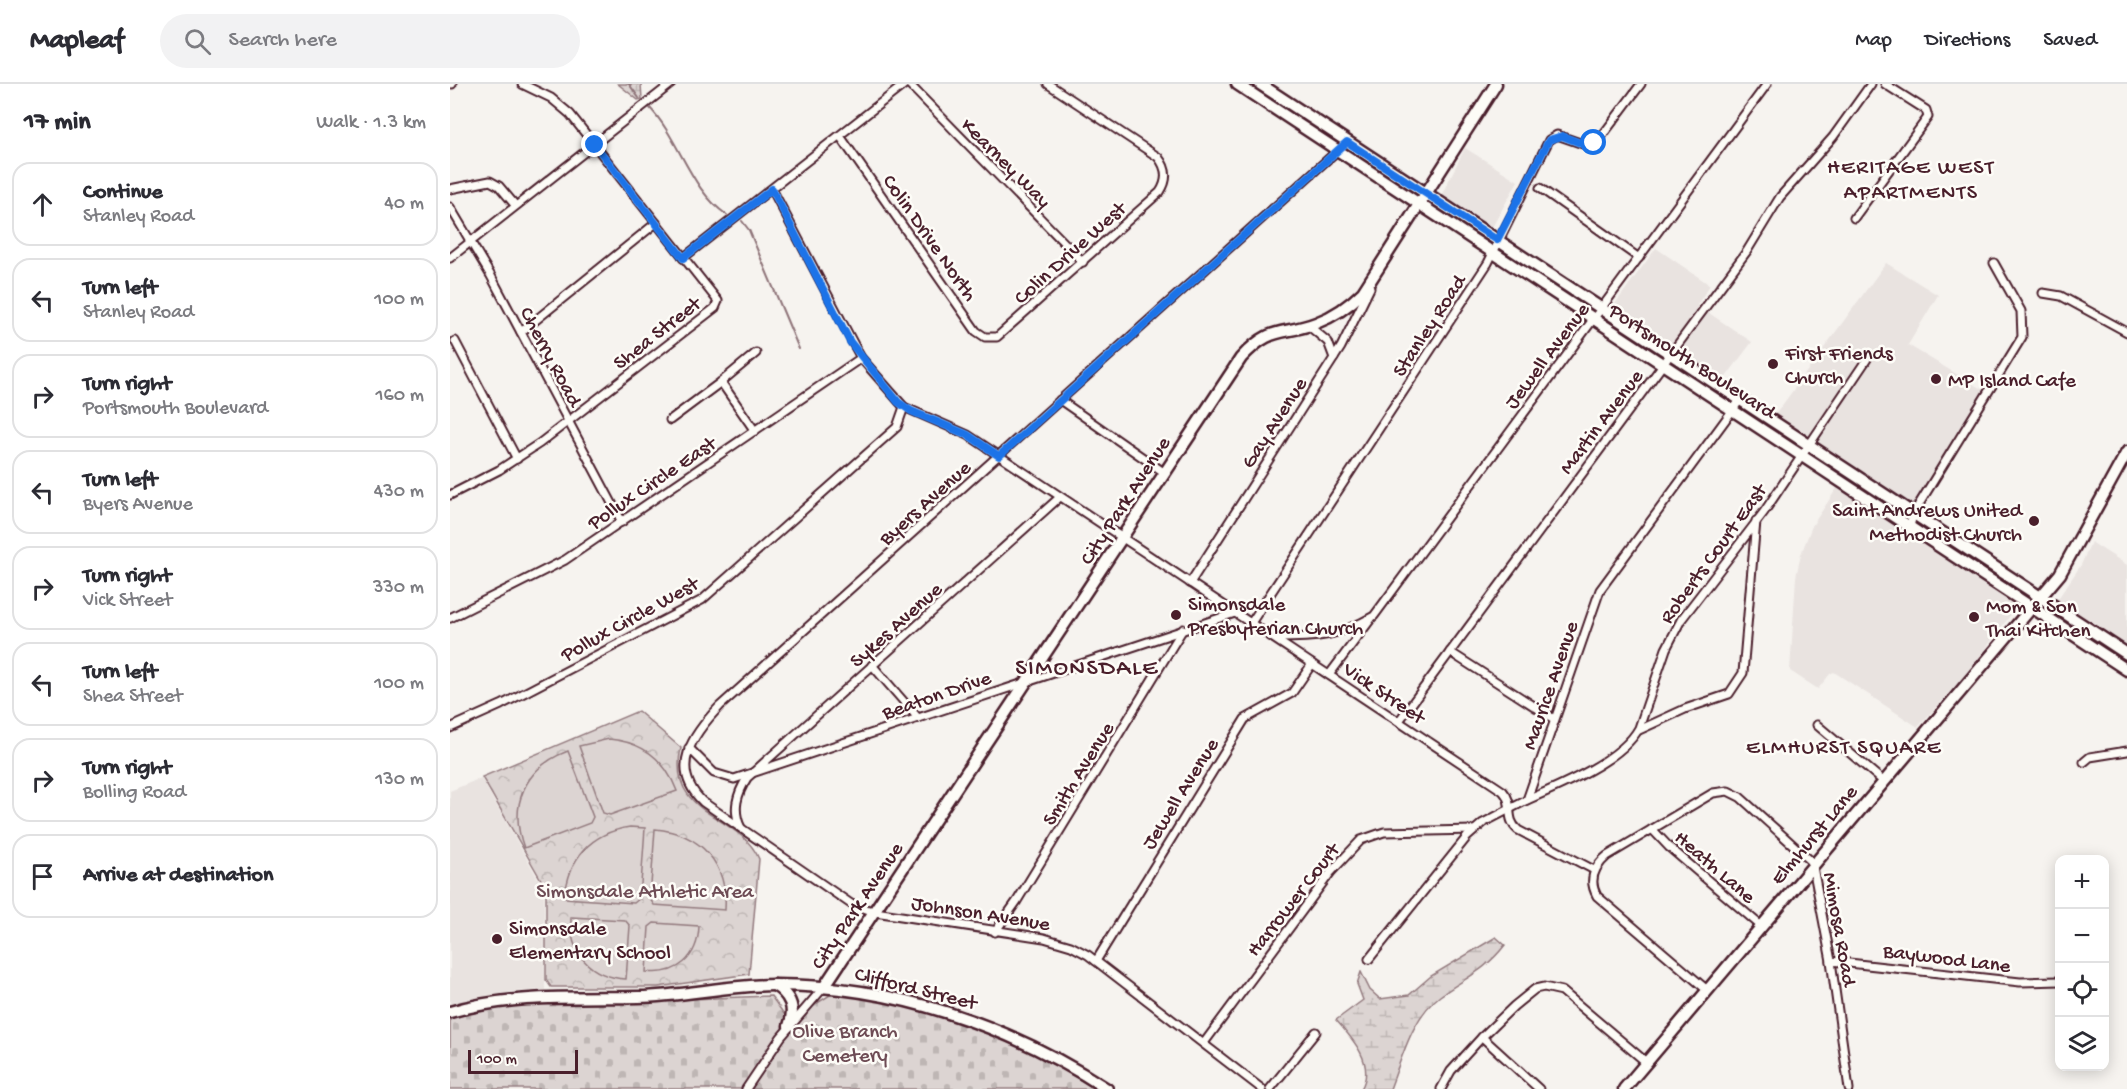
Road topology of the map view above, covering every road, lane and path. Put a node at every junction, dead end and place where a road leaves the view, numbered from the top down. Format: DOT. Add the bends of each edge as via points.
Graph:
graph roads {
  1 [pos="522,84"];
  2 [pos="671,84"];
  3 [pos="907,84"];
  4 [pos="1048,84"];
  5 [pos="1237,84"];
  6 [pos="1260,84"];
  7 [pos="1496,84"];
  8 [pos="1641,84"];
  9 [pos="1767,84"];
  10 [pos="1871,84"];
  11 [pos="1885,84"];
  12 [pos="840,136"];
  13 [pos="1347,142"];
  14 [pos="595,145"];
  15 [pos="1338,150"];
  16 [pos="1540,188"];
  17 [pos="450,189"];
  18 [pos="772,189"];
  19 [pos="1426,194"];
  20 [pos="1420,204"];
  21 [pos="515,205"];
  22 [pos="450,207"];
  23 [pos="1854,218"];
  24 [pos="656,223"];
  25 [pos="1497,240"];
  26 [pos="470,242"];
  27 [pos="1492,253"];
  28 [pos="450,258"];
  29 [pos="683,258"];
  30 [pos="1639,258"];
  31 [pos="1083,262"];
  32 [pos="1994,263"];
  33 [pos="1375,274"];
  34 [pos="2043,293"];
  35 [pos="1601,309"];
  36 [pos="1594,318"];
  37 [pos="1309,325"];
  38 [pos="520,332"];
  39 [pos="2127,332"];
  40 [pos="1005,333"];
  41 [pos="455,341"];
  42 [pos="756,353"];
  43 [pos="1672,354"];
  44 [pos="861,358"];
  45 [pos="1334,358"];
  46 [pos="1867,359"];
  47 [pos="1664,364"];
  48 [pos="721,382"];
  49 [pos="1060,400"];
  50 [pos="1740,400"];
  51 [pos="904,407"];
  52 [pos="1732,410"];
  53 [pos="670,420"];
  54 [pos="568,422"];
  55 [pos="755,431"];
  56 [pos="1810,446"];
  57 [pos="2127,454"];
  58 [pos="999,456"];
  59 [pos="1802,456"];
  60 [pos="517,459"];
  61 [pos="1165,473"];
  62 [pos="450,495"];
  63 [pos="1060,497"];
  64 [pos="1913,514"];
  65 [pos="1756,521"];
  66 [pos="622,522"];
  67 [pos="1910,527"];
  68 [pos="1123,537"];
  69 [pos="1190,583"];
  70 [pos="2040,597"];
  71 [pos="2031,606"];
  72 [pos="1235,613"];
  73 [pos="1374,616"];
  74 [pos="450,618"];
  75 [pos="1251,623"];
  76 [pos="1183,629"];
  77 [pos="1274,638"];
  78 [pos="1449,652"];
  79 [pos="2127,654"];
  80 [pos="1312,664"];
  81 [pos="872,665"];
  82 [pos="2127,670"];
  83 [pos="1329,675"];
  84 [pos="1029,680"];
  85 [pos="918,718"];
  86 [pos="1554,719"];
  87 [pos="1399,721"];
  88 [pos="1816,725"];
  89 [pos="450,728"];
  90 [pos="1638,730"];
  91 [pos="689,748"];
  92 [pos="2127,751"];
  93 [pos="2084,762"];
  94 [pos="751,774"];
  95 [pos="1883,781"];
  96 [pos="1527,800"];
  97 [pos="1510,807"];
  98 [pos="1652,829"];
  99 [pos="742,830"];
  100 [pos="1474,830"];
  101 [pos="1814,865"];
  102 [pos="1594,870"];
  103 [pos="875,912"];
  104 [pos="1761,926"];
  105 [pos="995,932"];
  106 [pos="1370,959"];
  107 [pos="1095,961"];
  108 [pos="1831,961"];
  109 [pos="2055,981"];
  110 [pos="773,984"];
  111 [pos="824,987"];
  112 [pos="1707,990"];
  113 [pos="450,1012"];
  114 [pos="789,1026"];
  115 [pos="1316,1032"];
  116 [pos="1482,1037"];
  117 [pos="1204,1042"];
  118 [pos="1646,1062"];
  119 [pos="746,1089"];
  120 [pos="1107,1089"];
  121 [pos="1262,1089"];
  122 [pos="1270,1089"];
  123 [pos="1441,1089"];
  124 [pos="1539,1089"];
  125 [pos="1624,1089"];
  126 [pos="1849,1089"];
  1 -- 14 [label="street" via="560,104"];
  2 -- 14 [label="street"];
  3 -- 12 [label="street"];
  3 -- 31 [label="street, Kearney Way"];
  4 -- 31 [label="street, Colin Drive West" via="1158,157 1166,176 1162,189"];
  5 -- 15 [label="street, Portsmouth Boulevard"];
  6 -- 13 [label="street, Portsmouth Boulevard"];
  7 -- 19 [label="street, City Park Avenue"];
  8 -- 25 [label="street, Stanley Road" via="1599,140 1583,144 1557,135 1549,140"];
  9 -- 30 [label="street, Jewell Avenue"];
  10 -- 43 [label="street, Martin Avenue" via="1818,155 1780,197 1747,251"];
  11 -- 23 [label="street" via="1926,110 1928,117"];
  12 -- 18 [label="street"];
  12 -- 40 [label="street, Colin Drive North" via="976,331 991,338"];
  13 -- 15 [label="street, Byers Avenue"];
  13 -- 19 [label="street, Portsmouth Boulevard"];
  14 -- 21 [label="street"];
  14 -- 24 [label="street"];
  15 -- 20 [label="street, Portsmouth Boulevard"];
  15 -- 49 [label="street, Byers Avenue"];
  16 -- 30 [label="street"];
  17 -- 21 [label="street" via="490,181 500,186"];
  18 -- 29 [label="street"];
  18 -- 44 [label="street, Vick Street"];
  19 -- 20 [label="street, City Park Avenue"];
  19 -- 25 [label="street, Portsmouth Boulevard"];
  20 -- 27 [label="street, Portsmouth Boulevard"];
  20 -- 33 [label="street, City Park Avenue"];
  21 -- 26 [label="street"];
  22 -- 26 [label="street, Cherry Road"];
  24 -- 29 [label="street"];
  24 -- 38 [label="street"];
  25 -- 27 [label="street, Stanley Road"];
  25 -- 35 [label="street, Portsmouth Boulevard"];
  26 -- 28 [label="street"];
  26 -- 38 [label="street, Cherry Road"];
  27 -- 36 [label="street, Portsmouth Boulevard"];
  27 -- 75 [label="street, Stanley Road"];
  29 -- 54 [label="street, Shea Street" via="717,298 717,305"];
  30 -- 35 [label="street, Jewell Avenue"];
  31 -- 40 [label="street, Colin Drive West"];
  32 -- 64 [label="street" via="2021,311 2022,337"];
  33 -- 37 [label="street, City Park Avenue" via="1344,309"];
  33 -- 45 [label="street, Gay Avenue"];
  34 -- 39 [label="street" via="2061,296"];
  35 -- 36 [label="street, Jewell Avenue"];
  35 -- 43 [label="street, Portsmouth Boulevard"];
  36 -- 47 [label="street, Portsmouth Boulevard"];
  36 -- 73 [label="street, Jewell Avenue"];
  37 -- 45 [label="street" via="1323,335"];
  37 -- 61 [label="street, City Park Avenue" via="1278,331 1249,349"];
  38 -- 54 [label="street, Cherry Road"];
  41 -- 60 [label="street"];
  42 -- 48 [label="street"];
  43 -- 47 [label="street, Martin Avenue"];
  43 -- 50 [label="street, Portsmouth Boulevard"];
  44 -- 51 [label="street, Vick Street"];
  44 -- 55 [label="street, Pollux Circle East"];
  45 -- 69 [label="street, Gay Avenue"];
  46 -- 56 [label="street, Roberts Court East"];
  47 -- 52 [label="street, Portsmouth Boulevard"];
  47 -- 78 [label="street, Martin Avenue"];
  48 -- 53 [label="street"];
  48 -- 55 [label="street"];
  49 -- 58 [label="street, Byers Avenue"];
  49 -- 61 [label="street"];
  50 -- 52 [label="street, Maurice Avenue"];
  50 -- 56 [label="street, Portsmouth Boulevard"];
  51 -- 58 [label="street, Vick Street" via="954,427"];
  51 -- 89 [label="street, Pollux Circle West" via="897,427 702,600"];
  52 -- 59 [label="street, Portsmouth Boulevard"];
  52 -- 86 [label="street, Maurice Avenue" via="1600,590"];
  54 -- 60 [label="street, Shea Street"];
  54 -- 66 [label="street, Cherry Road"];
  55 -- 66 [label="street, Pollux Circle East"];
  56 -- 59 [label="street, Roberts Court East"];
  56 -- 64 [label="street, Portsmouth Boulevard"];
  57 -- 70 [label="street, Elmhurst Lane" via="2068,561"];
  58 -- 63 [label="street, Vick Street"];
  58 -- 91 [label="street, Byers Avenue" via="720,706"];
  59 -- 65 [label="street, Roberts Court East"];
  59 -- 67 [label="street, Portsmouth Boulevard"];
  60 -- 62 [label="street, Shea Street"];
  61 -- 68 [label="street, City Park Avenue"];
  63 -- 68 [label="street, Vick Street"];
  63 -- 81 [label="street, Sykes Avenue"];
  64 -- 67 [label="street"];
  64 -- 70 [label="street, Portsmouth Boulevard"];
  65 -- 90 [label="street, Roberts Court East" via="1672,634"];
  65 -- 90 [label="street" via="1740,681 1720,699 1685,709"];
  66 -- 74 [label="street, Pollux Circle East" via="564,560"];
  67 -- 71 [label="street, Portsmouth Boulevard"];
  68 -- 69 [label="street, Vick Street"];
  68 -- 84 [label="street, City Park Avenue"];
  69 -- 72 [label="street, Vick Street"];
  70 -- 71 [label="street, Elmhurst Lane"];
  70 -- 79 [label="street, Portsmouth Boulevard"];
  71 -- 82 [label="street, Portsmouth Boulevard"];
  71 -- 95 [label="street, Elmhurst Lane"];
  72 -- 75 [label="street, Vick Street"];
  72 -- 76 [label="street, Beaton Drive"];
  73 -- 77 [label="street, Jewell Avenue" via="1352,629 1325,637"];
  73 -- 83 [label="street, Jewell Avenue"];
  75 -- 77 [label="street, Vick Street"];
  76 -- 84 [label="street, Beaton Drive"];
  76 -- 105 [label="street, Smith Avenue"];
  77 -- 80 [label="street, Vick Street"];
  78 -- 86 [label="street"];
  78 -- 87 [label="street, Martin Avenue"];
  80 -- 83 [label="street, Vick Street"];
  80 -- 107 [label="street, Jewell Avenue" via="1292,693 1245,719"];
  81 -- 85 [label="street"];
  81 -- 94 [label="street, Sykes Avenue"];
  83 -- 87 [label="street, Vick Street"];
  84 -- 85 [label="street, Beaton Drive"];
  84 -- 103 [label="street, City Park Avenue"];
  85 -- 94 [label="street, Beaton Drive"];
  86 -- 96 [label="street, Maurice Avenue"];
  87 -- 97 [label="street, Vick Street" via="1503,791 1509,797"];
  88 -- 95 [label="street"];
  90 -- 96 [label="street, Roberts Court East" via="1619,751"];
  91 -- 94 [label="street, Beaton Drive" via="719,776 734,780"];
  91 -- 99 [label="street, Johnson Avenue" via="686,774 694,793"];
  92 -- 93 [label="street" via="2090,757"];
  94 -- 99 [label="street" via="737,801"];
  95 -- 101 [label="street, Elmhurst Lane"];
  96 -- 97 [label="street"];
  97 -- 100 [label="street"];
  97 -- 102 [label="street, Vick Street" via="1512,825 1518,830"];
  98 -- 101 [label="street, Mimosa Road" via="1713,792 1728,791 1740,797"];
  98 -- 102 [label="street, Mimosa Road" via="1607,856"];
  98 -- 104 [label="street, Heath Lane"];
  99 -- 103 [label="street, Johnson Avenue" via="840,897"];
  100 -- 106 [label="street"];
  100 -- 117 [label="street, Harrower Court" via="1384,832 1369,835 1354,845"];
  101 -- 104 [label="street, Elmhurst Lane"];
  101 -- 108 [label="street, Mimosa Road"];
  102 -- 112 [label="street" via="1592,884 1597,896"];
  103 -- 105 [label="street, Johnson Avenue"];
  103 -- 111 [label="street, City Park Avenue"];
  104 -- 112 [label="street, Elmhurst Lane"];
  105 -- 107 [label="street, Johnson Avenue" via="1058,941"];
  107 -- 117 [label="street, Johnson Avenue"];
  108 -- 109 [label="street, Baywood Lane" via="2020,982"];
  108 -- 126 [label="street, Mimosa Road"];
  110 -- 111 [label="street, Clifford Street"];
  110 -- 113 [label="street, Clifford Street" via="673,996 504,1001"];
  110 -- 114 [label="street" via="792,1004"];
  111 -- 114 [label="street"];
  111 -- 120 [label="street, Clifford Street" via="875,994 979,1023 1050,1055"];
  112 -- 118 [label="street, Elmhurst Lane"];
  114 -- 119 [label="street"];
  115 -- 122 [label="street"];
  116 -- 118 [label="street" via="1535,989 1551,987 1562,991"];
  116 -- 123 [label="street" via="1450,1071"];
  116 -- 124 [label="street"];
  117 -- 121 [label="street, Johnson Avenue"];
  118 -- 125 [label="street, Elmhurst Lane"];
}
